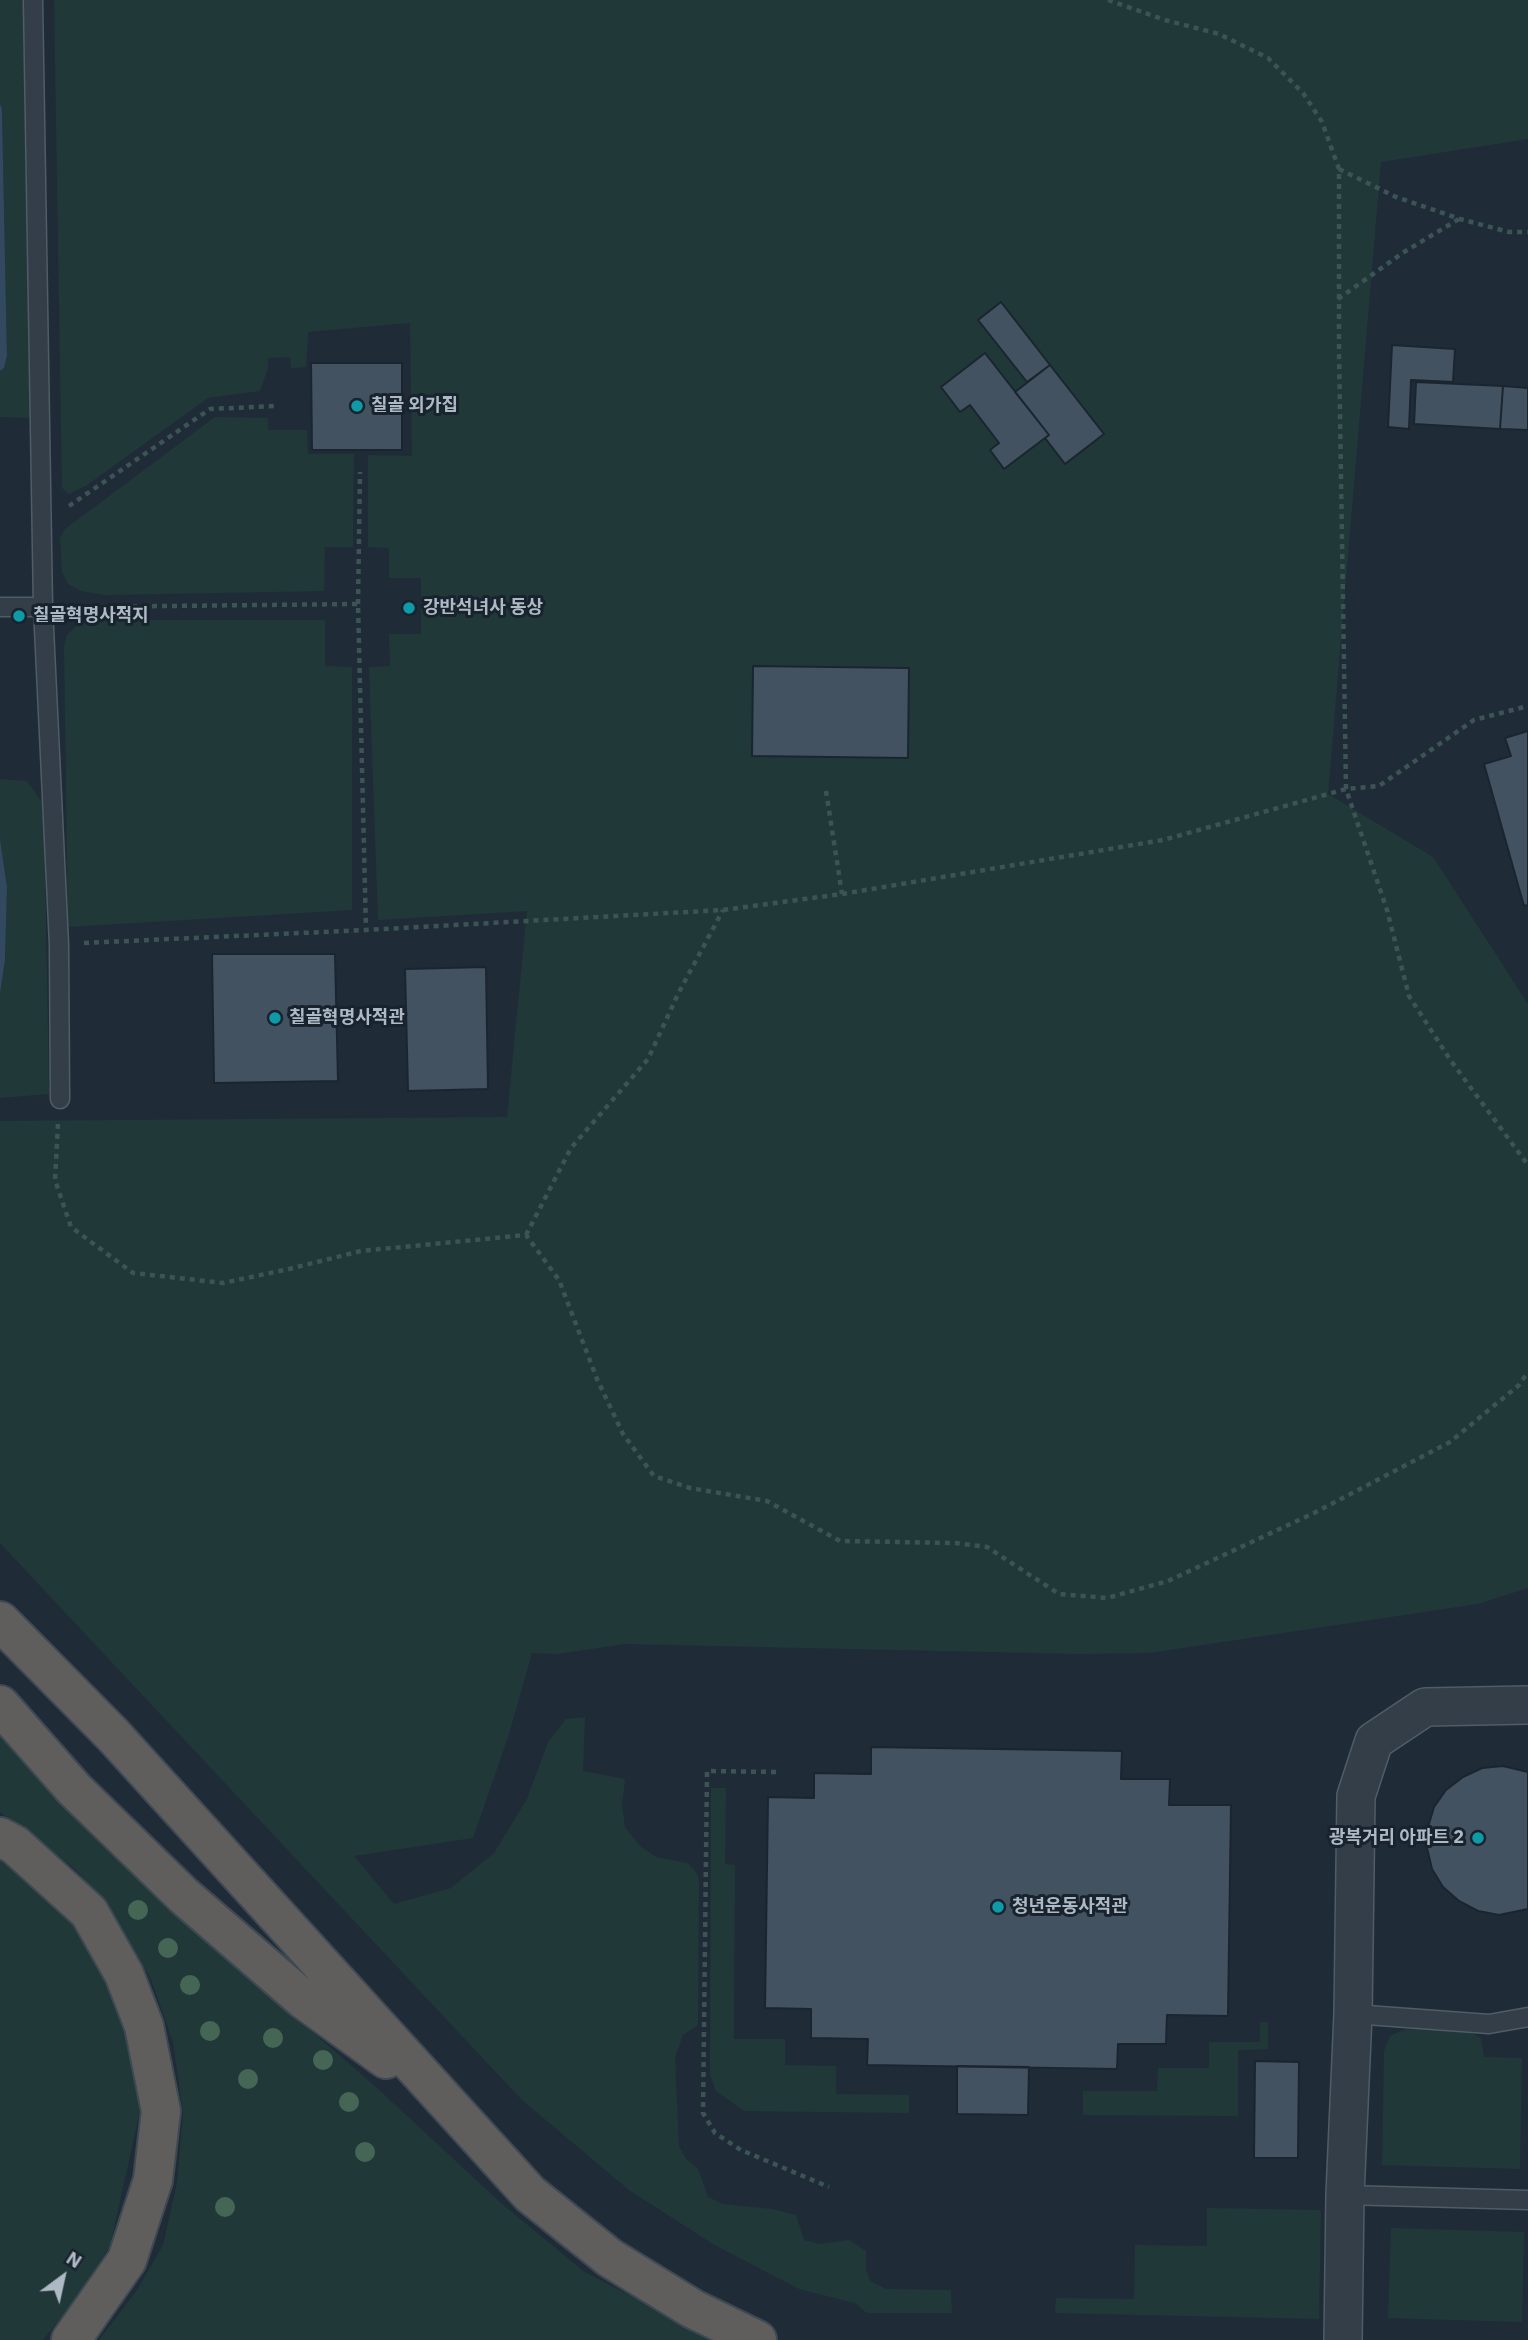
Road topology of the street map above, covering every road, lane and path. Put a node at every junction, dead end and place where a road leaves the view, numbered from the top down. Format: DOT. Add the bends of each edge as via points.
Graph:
graph roads {
  1 [pos="33,0"];
  2 [pos="1108,0"];
  3 [pos="1339,169"];
  4 [pos="1460,219"];
  5 [pos="1528,232"];
  6 [pos="1338,299"];
  7 [pos="275,406"];
  8 [pos="360,472"];
  9 [pos="42,524"];
  10 [pos="358,604"];
  11 [pos="0,607"];
  12 [pos="43,607"];
  13 [pos="1528,706"];
  14 [pos="1346,789"];
  15 [pos="826,791"];
  16 [pos="842,894"];
  17 [pos="723,910"];
  18 [pos="366,930"];
  19 [pos="59,945"];
  20 [pos="60,1099"];
  21 [pos="1528,1165"];
  22 [pos="526,1235"];
  23 [pos="1528,1372"];
  24 [pos="0,1621"];
  25 [pos="0,1705"];
  26 [pos="1528,1705"];
  27 [pos="776,1772"];
  28 [pos="0,1837"];
  29 [pos="1353,2014"];
  30 [pos="1528,2017"];
  31 [pos="450,2105"];
  32 [pos="829,2187"];
  33 [pos="1345,2195"];
  34 [pos="1528,2200"];
  35 [pos="71,2340"];
  36 [pos="757,2340"];
  37 [pos="1343,2340"];
  1 -- 9 [label="lane"];
  2 -- 3 [label="path" via="1219,34 1268,58 1303,93 1322,122"];
  3 -- 4 [label="path" via="1396,197"];
  3 -- 6 [label="path"];
  4 -- 5 [label="path" via="1509,232"];
  4 -- 6 [label="path"];
  6 -- 14 [label="path"];
  7 -- 9 [label="path" via="210,409"];
  8 -- 10 [label="path"];
  9 -- 12 [label="lane"];
  10 -- 12 [label="path"];
  10 -- 18 [label="path"];
  11 -- 12 [label="lane"];
  12 -- 19 [label="lane"];
  13 -- 14 [label="path" via="1474,720 1379,786"];
  14 -- 16 [label="path" via="1163,840"];
  14 -- 21 [label="path" via="1387,910 1409,996"];
  15 -- 16 [label="path"];
  16 -- 17 [label="path"];
  17 -- 18 [label="path"];
  17 -- 22 [label="path" via="648,1059 571,1148"];
  18 -- 19 [label="path"];
  19 -- 20 [label="lane"];
  20 -- 22 [label="path" via="55,1180 71,1227 132,1273 223,1283 361,1251"];
  22 -- 23 [label="path" via="559,1280 623,1434 653,1476 690,1488 767,1501 840,1541 987,1547 1059,1594 1107,1598 1168,1581 1314,1513 1450,1442 1519,1385"];
  24 -- 31 [label="highway" via="113,1735"];
  25 -- 31 [label="highway" via="74,1789 184,1896 303,1999"];
  26 -- 29 [label="street" via="1425,1707 1374,1741 1356,1796"];
  27 -- 32 [label="path" via="707,1771 703,2113 715,2133 741,2150"];
  28 -- 35 [label="highway" via="89,1912 124,1974 144,2026 161,2111 153,2180 127,2260"];
  29 -- 30 [label="lane" via="1489,2024"];
  29 -- 33 [label="street"];
  31 -- 36 [label="highway" via="530,2194 610,2258 692,2309"];
  33 -- 34 [label="lane"];
  33 -- 37 [label="street"];
}
